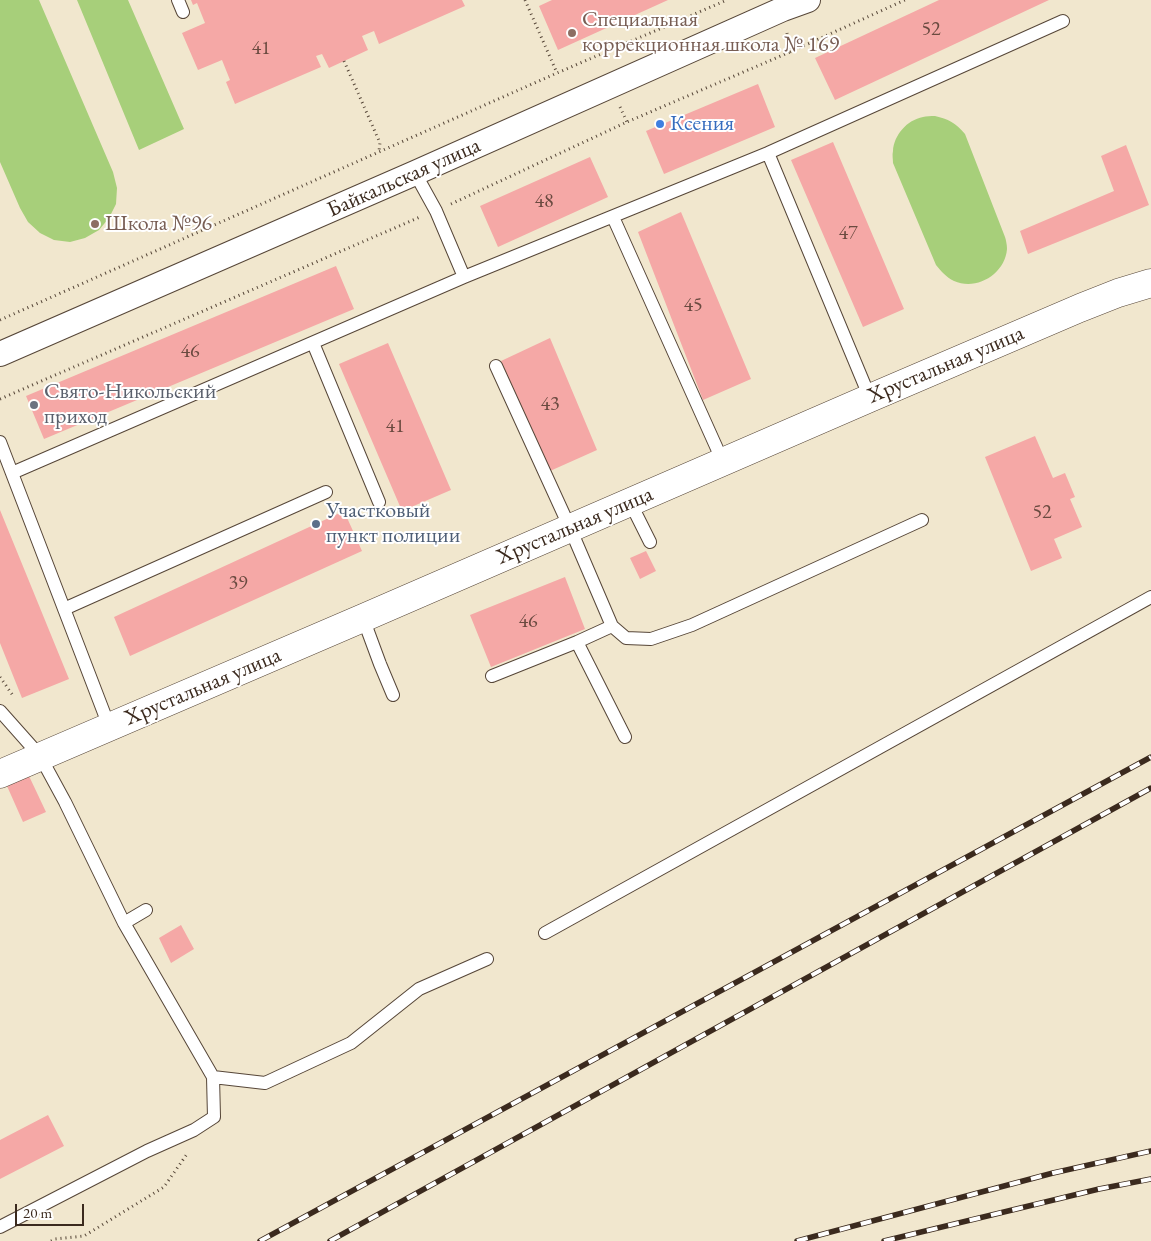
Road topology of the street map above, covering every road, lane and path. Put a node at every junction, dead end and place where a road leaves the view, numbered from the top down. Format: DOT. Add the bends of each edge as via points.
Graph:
graph roads {
  1 [pos="178,0"];
  2 [pos="524,0"];
  3 [pos="727,0"];
  4 [pos="808,0"];
  5 [pos="906,0"];
  6 [pos="183,12"];
  7 [pos="1063,21"];
  8 [pos="790,52"];
  9 [pos="344,61"];
  10 [pos="557,73"];
  11 [pos="379,151"];
  12 [pos="768,153"];
  13 [pos="416,173"];
  14 [pos="613,216"];
  15 [pos="464,277"];
  16 [pos="1151,283"];
  17 [pos="0,320"];
  18 [pos="312,343"];
  19 [pos="0,354"];
  20 [pos="496,366"];
  21 [pos="870,398"];
  22 [pos="0,442"];
  23 [pos="723,462"];
  24 [pos="12,473"];
  25 [pos="326,492"];
  26 [pos="379,502"];
  27 [pos="630,502"];
  28 [pos="922,520"];
  29 [pos="570,528"];
  30 [pos="650,542"];
  31 [pos="1151,597"];
  32 [pos="64,609"];
  33 [pos="363,618"];
  34 [pos="612,626"];
  35 [pos="576,642"];
  36 [pos="492,676"];
  37 [pos="393,695"];
  38 [pos="0,711"];
  39 [pos="109,726"];
  40 [pos="624,737"];
  41 [pos="40,756"];
  42 [pos="0,774"];
  43 [pos="146,910"];
  44 [pos="124,923"];
  45 [pos="545,934"];
  46 [pos="487,959"];
  47 [pos="213,1077"];
  48 [pos="192,1148"];
  49 [pos="0,1227"];
  50 [pos="51,1241"];
  1 -- 6 [label="lane"];
  2 -- 10 [label="path"];
  3 -- 10 [label="path"];
  4 -- 13 [label="street, Байкальская улица"];
  5 -- 8 [label="path"];
  7 -- 12 [label="lane"];
  9 -- 11 [label="path" via="380,143"];
  10 -- 11 [label="path"];
  11 -- 17 [label="path"];
  12 -- 14 [label="lane"];
  12 -- 21 [label="lane"];
  13 -- 15 [label="lane"];
  13 -- 19 [label="street, Байкальская улица"];
  14 -- 15 [label="lane"];
  14 -- 23 [label="lane"];
  15 -- 18 [label="lane"];
  16 -- 21 [label="street, Хрустальная улица" via="1080,308"];
  18 -- 24 [label="lane"];
  18 -- 26 [label="lane"];
  20 -- 29 [label="lane"];
  21 -- 23 [label="street, Хрустальная улица"];
  22 -- 24 [label="lane"];
  23 -- 27 [label="street, Хрустальная улица"];
  24 -- 32 [label="lane"];
  25 -- 32 [label="lane"];
  27 -- 29 [label="street, Хрустальная улица"];
  27 -- 30 [label="lane"];
  28 -- 34 [label="lane" via="684,628 651,639 626,638"];
  29 -- 33 [label="street, Хрустальная улица"];
  29 -- 34 [label="lane"];
  31 -- 45 [label="lane"];
  32 -- 39 [label="lane"];
  33 -- 37 [label="lane"];
  33 -- 39 [label="street, Хрустальная улица"];
  34 -- 35 [label="lane"];
  35 -- 36 [label="lane"];
  35 -- 40 [label="lane"];
  38 -- 41 [label="lane"];
  39 -- 41 [label="street, Хрустальная улица"];
  41 -- 42 [label="street, Хрустальная улица"];
  41 -- 44 [label="lane"];
  43 -- 44 [label="lane"];
  44 -- 47 [label="lane"];
  46 -- 47 [label="lane" via="419,989 351,1043 265,1083"];
  47 -- 49 [label="lane" via="214,1117"];
  48 -- 50 [label="path" via="164,1187 84,1236"];
}
